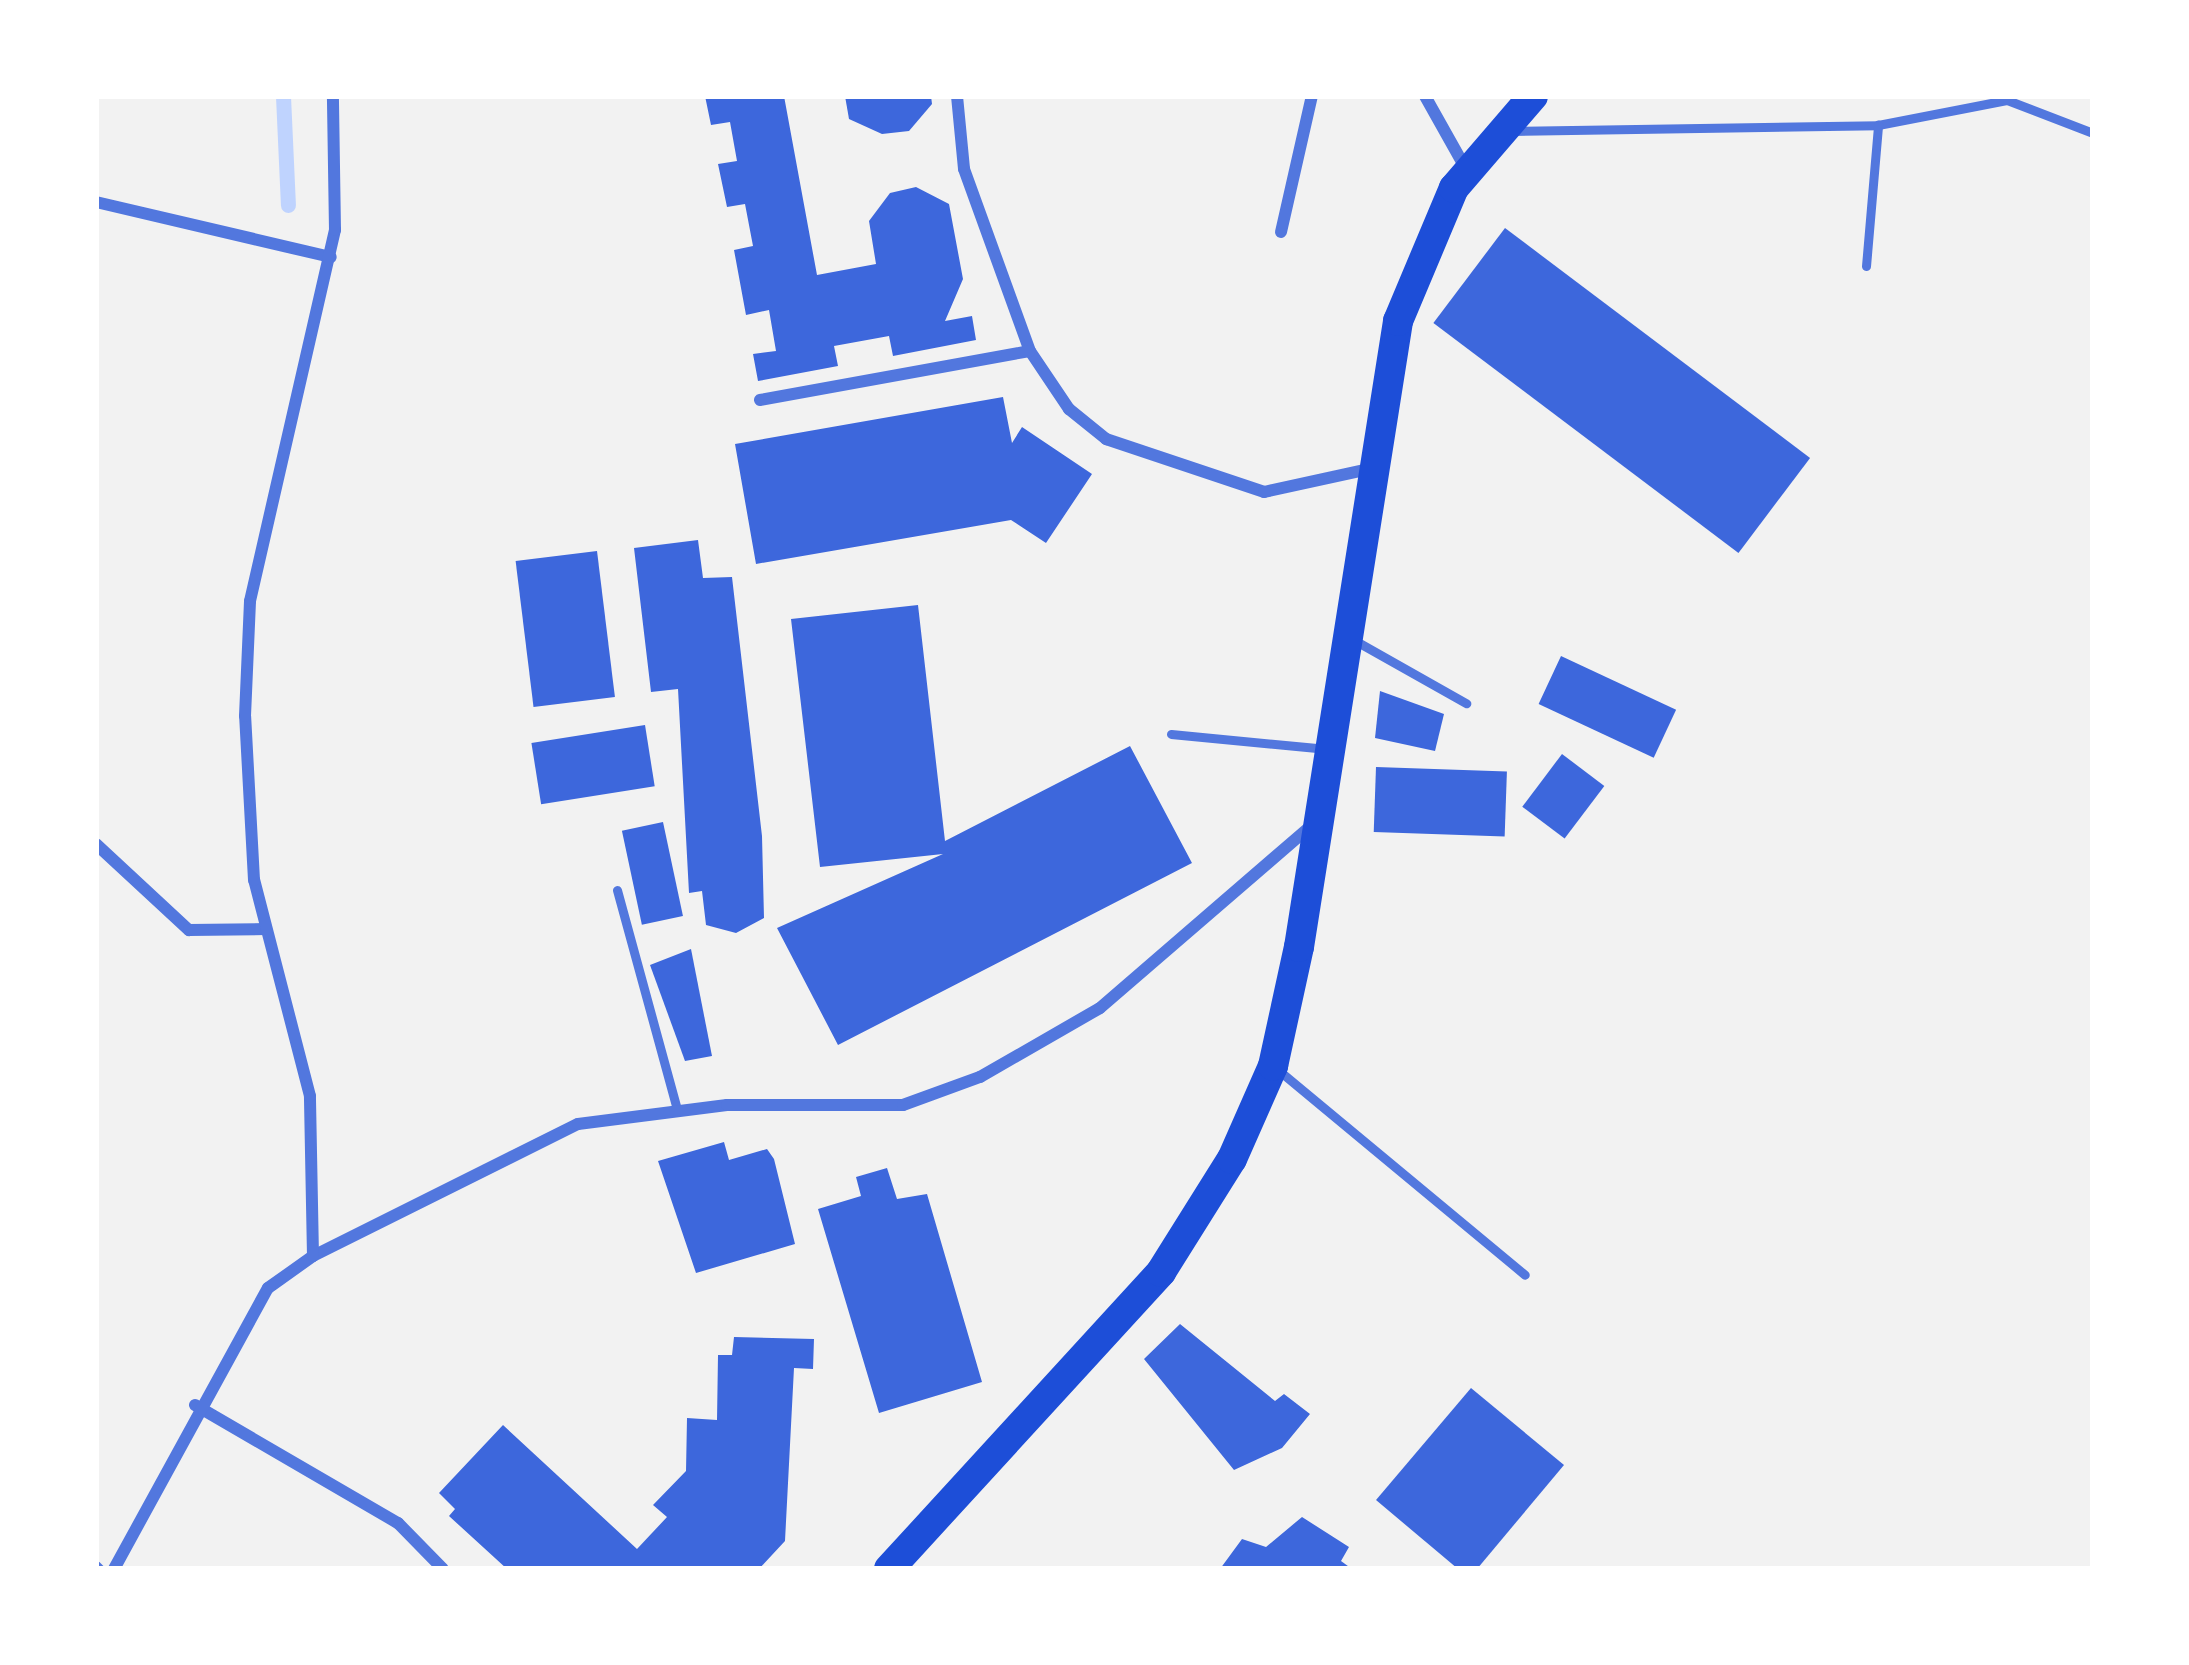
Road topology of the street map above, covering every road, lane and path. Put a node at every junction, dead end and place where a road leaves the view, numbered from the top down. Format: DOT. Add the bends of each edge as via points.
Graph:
graph roads {
  1 [pos="333,96"];
  2 [pos="957,96"];
  3 [pos="1312,96"];
  4 [pos="1425,96"];
  5 [pos="1533,96"];
  6 [pos="1879,125"];
  7 [pos="1495,132"];
  8 [pos="2093,133"];
  9 [pos="1466,170"];
  10 [pos="96,202"];
  11 [pos="1281,232"];
  12 [pos="331,257"];
  13 [pos="1867,266"];
  14 [pos="1030,351"];
  15 [pos="760,400"];
  16 [pos="1370,469"];
  17 [pos="1344,634"];
  18 [pos="1466,703"];
  19 [pos="1171,734"];
  20 [pos="1327,748"];
  21 [pos="1311,826"];
  22 [pos="96,844"];
  23 [pos="617,890"];
  24 [pos="266,929"];
  25 [pos="1273,1066"];
  26 [pos="677,1109"];
  27 [pos="313,1256"];
  28 [pos="1525,1275"];
  29 [pos="195,1406"];
  30 [pos="114,1569"];
  31 [pos="443,1569"];
  32 [pos="889,1569"];
  1 -- 12 [label="street"];
  2 -- 14 [label="street" via="964,169"];
  3 -- 11 [label="street"];
  4 -- 9 [label="street"];
  5 -- 7 [label="main road"];
  6 -- 7 [label="lane"];
  6 -- 8 [label="lane" via="2007,100"];
  6 -- 13 [label="lane"];
  7 -- 9 [label="main road"];
  9 -- 16 [label="main road" via="1414,269"];
  10 -- 12 [label="street"];
  12 -- 24 [label="street" via="250,601 245,803"];
  14 -- 15 [label="street"];
  14 -- 16 [label="street" via="1069,409 1144,455 1264,492"];
  16 -- 17 [label="main road"];
  17 -- 18 [label="lane"];
  17 -- 20 [label="main road"];
  19 -- 20 [label="lane"];
  20 -- 21 [label="main road"];
  21 -- 25 [label="main road"];
  21 -- 26 [label="street" via="1100,1008 980,1077 903,1105"];
  22 -- 24 [label="street" via="189,930"];
  23 -- 26 [label="lane"];
  24 -- 27 [label="street" via="310,1096"];
  25 -- 28 [label="lane"];
  25 -- 32 [label="main road" via="1232,1159 1161,1272"];
  26 -- 27 [label="street" via="526,1142"];
  27 -- 29 [label="street" via="268,1288"];
  29 -- 30 [label="street"];
  29 -- 31 [label="street" via="398,1523"];
}
